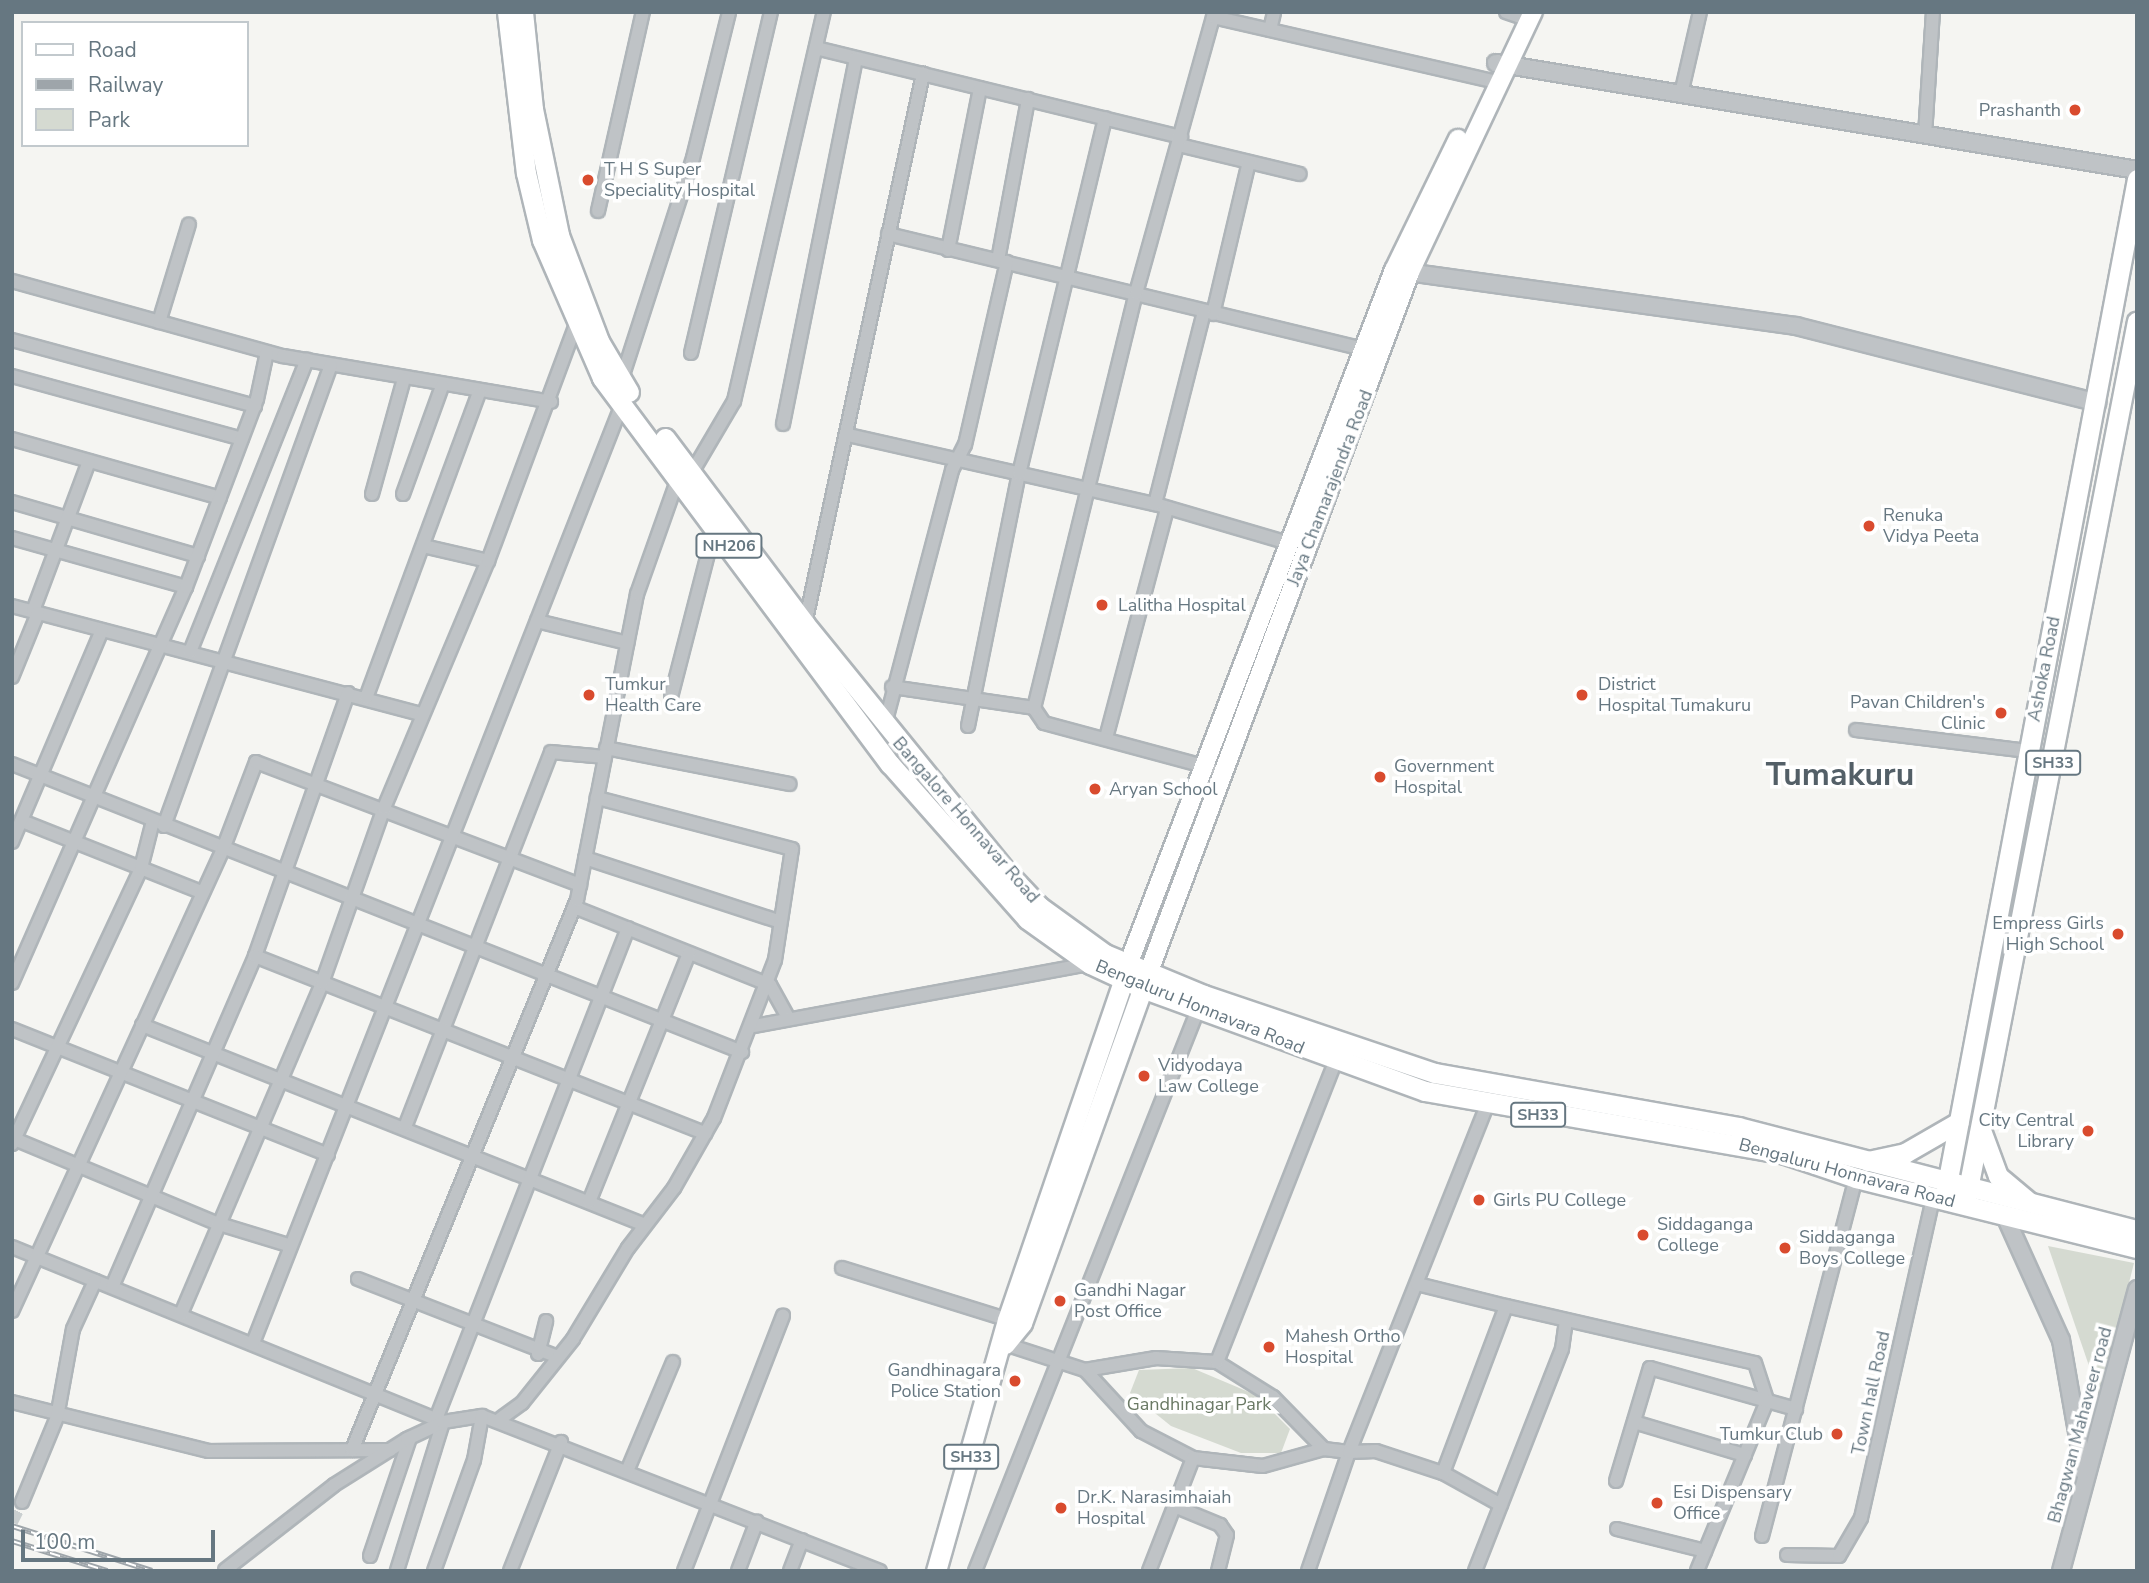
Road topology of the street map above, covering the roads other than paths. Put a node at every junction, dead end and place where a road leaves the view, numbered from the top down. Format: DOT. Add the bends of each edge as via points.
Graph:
graph roads {
  1 [pos="507,12"];
  2 [pos="523,12"];
  3 [pos="643,12"];
  4 [pos="729,12"];
  5 [pos="771,12"];
  6 [pos="824,12"];
  7 [pos="1275,12"];
  8 [pos="1700,12"];
  9 [pos="1933,12"];
  10 [pos="1522,14"];
  11 [pos="1270,30"];
  12 [pos="816,48"];
  13 [pos="856,58"];
  14 [pos="1500,64"];
  15 [pos="923,74"];
  16 [pos="1492,81"];
  17 [pos="980,88"];
  18 [pos="1681,94"];
  19 [pos="1028,100"];
  20 [pos="1105,118"];
  21 [pos="1925,135"];
  22 [pos="1180,141"];
  23 [pos="1249,162"];
  24 [pos="2137,170"];
  25 [pos="1300,174"];
  26 [pos="2137,179"];
  27 [pos="598,211"];
  28 [pos="189,224"];
  29 [pos="888,234"];
  30 [pos="948,250"];
  31 [pos="1003,261"];
  32 [pos="1402,271"];
  33 [pos="1069,279"];
  34 [pos="12,281"];
  35 [pos="1136,293"];
  36 [pos="583,305"];
  37 [pos="1208,313"];
  38 [pos="2137,321"];
  39 [pos="159,323"];
  40 [pos="576,327"];
  41 [pos="12,340"];
  42 [pos="1364,349"];
  43 [pos="268,352"];
  44 [pos="691,353"];
  45 [pos="307,360"];
  46 [pos="2133,360"];
  47 [pos="331,365"];
  48 [pos="12,376"];
  49 [pos="404,379"];
  50 [pos="442,386"];
  51 [pos="621,392"];
  52 [pos="479,393"];
  53 [pos="551,402"];
  54 [pos="2097,403"];
  55 [pos="255,406"];
  56 [pos="783,424"];
  57 [pos="848,435"];
  58 [pos="12,439"];
  59 [pos="242,439"];
  60 [pos="960,457"];
  61 [pos="89,461"];
  62 [pos="1019,474"];
  63 [pos="685,476"];
  64 [pos="1090,490"];
  65 [pos="372,494"];
  66 [pos="403,494"];
  67 [pos="220,498"];
  68 [pos="12,502"];
  69 [pos="1161,506"];
  70 [pos="67,518"];
  71 [pos="715,527"];
  72 [pos="12,538"];
  73 [pos="1288,543"];
  74 [pos="423,545"];
  75 [pos="55,550"];
  76 [pos="198,556"];
  77 [pos="488,561"];
  78 [pos="186,587"];
  79 [pos="781,603"];
  80 [pos="12,606"];
  81 [pos="35,612"];
  82 [pos="537,621"];
  83 [pos="805,624"];
  84 [pos="102,630"];
  85 [pos="627,643"];
  86 [pos="162,646"];
  87 [pos="190,652"];
  88 [pos="228,661"];
  89 [pos="12,677"];
  90 [pos="892,687"];
  91 [pos="348,692"];
  92 [pos="671,697"];
  93 [pos="366,698"];
  94 [pos="974,698"];
  95 [pos="1034,708"];
  96 [pos="421,714"];
  97 [pos="885,725"];
  98 [pos="968,726"];
  99 [pos="1856,730"];
  100 [pos="1106,738"];
  101 [pos="2028,751"];
  102 [pos="605,752"];
  103 [pos="12,764"];
  104 [pos="1203,766"];
  105 [pos="1224,772"];
  106 [pos="44,777"];
  107 [pos="317,783"];
  108 [pos="789,785"];
  109 [pos="93,796"];
  110 [pos="597,798"];
  111 [pos="383,808"];
  112 [pos="22,821"];
  113 [pos="159,824"];
  114 [pos="453,833"];
  115 [pos="73,841"];
  116 [pos="12,842"];
  117 [pos="222,849"];
  118 [pos="513,857"];
  119 [pos="585,858"];
  120 [pos="141,868"];
  121 [pos="281,873"];
  122 [pos="580,885"];
  123 [pos="201,892"];
  124 [pos="349,899"];
  125 [pos="574,907"];
  126 [pos="778,921"];
  127 [pos="415,926"];
  128 [pos="628,928"];
  129 [pos="476,949"];
  130 [pos="689,953"];
  131 [pos="255,956"];
  132 [pos="1090,964"];
  133 [pos="1126,972"];
  134 [pos="547,976"];
  135 [pos="1145,981"];
  136 [pos="12,983"];
  137 [pos="322,983"];
  138 [pos="770,985"];
  139 [pos="600,997"];
  140 [pos="1200,1003"];
  141 [pos="384,1006"];
  142 [pos="788,1018"];
  143 [pos="662,1021"];
  144 [pos="142,1025"];
  145 [pos="754,1026"];
  146 [pos="445,1028"];
  147 [pos="12,1029"];
  148 [pos="60,1046"];
  149 [pos="216,1052"];
  150 [pos="742,1052"];
  151 [pos="516,1056"];
  152 [pos="1336,1060"];
  153 [pos="122,1071"];
  154 [pos="567,1077"];
  155 [pos="283,1079"];
  156 [pos="197,1100"];
  157 [pos="629,1102"];
  158 [pos="347,1105"];
  159 [pos="1487,1106"];
  160 [pos="1959,1122"];
  161 [pos="262,1124"];
  162 [pos="1980,1125"];
  163 [pos="405,1127"];
  164 [pos="705,1133"];
  165 [pos="13,1140"];
  166 [pos="328,1155"];
  167 [pos="476,1156"];
  168 [pos="77,1167"];
  169 [pos="1858,1170"];
  170 [pos="529,1177"];
  171 [pos="1940,1190"];
  172 [pos="1967,1196"];
  173 [pos="153,1197"];
  174 [pos="589,1202"];
  175 [pos="2033,1206"];
  176 [pos="2005,1216"];
  177 [pos="216,1223"];
  178 [pos="645,1225"];
  179 [pos="2137,1230"];
  180 [pos="291,1246"];
  181 [pos="12,1247"];
  182 [pos="2137,1248"];
  183 [pos="36,1258"];
  184 [pos="842,1268"];
  185 [pos="358,1279"];
  186 [pos="95,1281"];
  187 [pos="1417,1284"];
  188 [pos="112,1287"];
  189 [pos="2137,1289"];
  190 [pos="416,1304"];
  191 [pos="1506,1306"];
  192 [pos="12,1311"];
  193 [pos="181,1314"];
  194 [pos="783,1316"];
  195 [pos="1566,1320"];
  196 [pos="546,1321"];
  197 [pos="1015,1321"];
  198 [pos="473,1326"];
  199 [pos="253,1343"];
  200 [pos="1005,1344"];
  201 [pos="536,1349"];
  202 [pos="555,1356"];
  203 [pos="1056,1359"];
  204 [pos="673,1362"];
  205 [pos="1217,1362"];
  206 [pos="544,1369"];
  207 [pos="1085,1370"];
  208 [pos="379,1396"];
  209 [pos="1767,1401"];
  210 [pos="12,1402"];
  211 [pos="1796,1409"];
  212 [pos="482,1416"];
  213 [pos="57,1417"];
  214 [pos="500,1419"];
  215 [pos="439,1421"];
  216 [pos="1633,1422"];
  217 [pos="410,1438"];
  218 [pos="561,1442"];
  219 [pos="1324,1449"];
  220 [pos="352,1450"];
  221 [pos="390,1450"];
  222 [pos="1349,1452"];
  223 [pos="1745,1455"];
  224 [pos="1193,1458"];
  225 [pos="628,1469"];
  226 [pos="1443,1473"];
  227 [pos="1616,1481"];
  228 [pos="2085,1482"];
  229 [pos="22,1502"];
  230 [pos="710,1503"];
  231 [pos="1501,1505"];
  232 [pos="1174,1506"];
  233 [pos="757,1521"];
  234 [pos="1617,1529"];
  235 [pos="1762,1536"];
  236 [pos="802,1540"];
  237 [pos="1705,1551"];
  238 [pos="1787,1555"];
  239 [pos="370,1556"];
  240 [pos="848,1565"];
  241 [pos="225,1570"];
  242 [pos="397,1571"];
  243 [pos="434,1571"];
  244 [pos="510,1571"];
  245 [pos="684,1571"];
  246 [pos="738,1571"];
  247 [pos="790,1571"];
  248 [pos="880,1571"];
  249 [pos="936,1571"];
  250 [pos="975,1571"];
  251 [pos="1149,1571"];
  252 [pos="1218,1571"];
  253 [pos="1308,1571"];
  254 [pos="1475,1571"];
  255 [pos="1697,1571"];
  256 [pos="2061,1571"];
  1 -- 40 [label="main road, NH206" via="526,173 542,240"];
  2 -- 36 [label="main road, Bangalore Honnavar Road / NH206" via="533,109 559,235"];
  3 -- 27 [label="street"];
  4 -- 51 [label="street" via="693,158"];
  5 -- 44 [label="street"];
  6 -- 12 [label="street"];
  7 -- 11 [label="street"];
  8 -- 18 [label="street"];
  9 -- 21 [label="street"];
  10 -- 14 [label="main road, Jaya Chamarajendra Road"];
  11 -- 16 [label="street"];
  11 -- 22 [label="street" via="1213,17"];
  12 -- 13 [label="street"];
  12 -- 63 [label="street" via="734,401"];
  13 -- 15 [label="street"];
  13 -- 56 [label="street"];
  14 -- 16 [label="main road, Jaya Chamarajendra Road"];
  14 -- 18 [label="street"];
  15 -- 17 [label="street"];
  15 -- 29 [label="street"];
  16 -- 32 [label="main road, Jaya Chamarajendra Road"];
  17 -- 19 [label="street"];
  17 -- 30 [label="street"];
  18 -- 21 [label="street"];
  19 -- 20 [label="street"];
  19 -- 31 [label="street"];
  20 -- 22 [label="street"];
  20 -- 33 [label="street"];
  21 -- 24 [label="street"];
  22 -- 23 [label="street"];
  22 -- 35 [label="street"];
  23 -- 25 [label="street"];
  23 -- 37 [label="street"];
  26 -- 54 [label="main road, Ashoka Road"];
  28 -- 39 [label="street"];
  29 -- 30 [label="street"];
  29 -- 57 [label="street"];
  30 -- 31 [label="street"];
  31 -- 33 [label="street"];
  31 -- 60 [label="street"];
  32 -- 42 [label="main road, Jaya Chamarajendra Road"];
  32 -- 54 [label="street" via="1796,326"];
  32 -- 105 [label="main road, Jaya Chamarajendra Road"];
  33 -- 35 [label="street"];
  33 -- 62 [label="street"];
  34 -- 39 [label="street"];
  35 -- 37 [label="street"];
  35 -- 64 [label="street"];
  36 -- 40 [label="street"];
  36 -- 51 [label="main road, Bangalore Honnavar Road / NH206"];
  37 -- 42 [label="street"];
  37 -- 69 [label="street"];
  38 -- 46 [label="main road, Ashoka Road / SH33"];
  39 -- 43 [label="street"];
  40 -- 51 [label="main road, NH206"];
  40 -- 53 [label="street"];
  41 -- 55 [label="street"];
  42 -- 73 [label="main road, Jaya Chamarajendra Road"];
  43 -- 45 [label="street"];
  43 -- 55 [label="street"];
  45 -- 47 [label="street"];
  45 -- 87 [label="street"];
  46 -- 162 [label="main road, Ashoka Road / SH33"];
  47 -- 49 [label="street"];
  47 -- 88 [label="street"];
  48 -- 59 [label="street"];
  49 -- 50 [label="street"];
  49 -- 65 [label="street"];
  50 -- 52 [label="street"];
  50 -- 66 [label="street"];
  51 -- 63 [label="main road, Bangalore Honnavar Road / NH206"];
  51 -- 82 [label="street"];
  52 -- 53 [label="street"];
  52 -- 74 [label="street"];
  53 -- 77 [label="street"];
  54 -- 101 [label="main road, Ashoka Road"];
  55 -- 59 [label="street"];
  57 -- 60 [label="street"];
  57 -- 83 [label="street"];
  58 -- 61 [label="street"];
  59 -- 67 [label="street"];
  60 -- 62 [label="street"];
  60 -- 90 [label="street"];
  61 -- 67 [label="street"];
  61 -- 70 [label="street"];
  62 -- 64 [label="street"];
  62 -- 94 [label="street"];
  63 -- 71 [label="main road, Bengaluru Honnavara Road / NH206"];
  63 -- 79 [label="main road, Bangalore Honnavar Road / NH206"];
  63 -- 85 [label="street" via="637,594"];
  64 -- 69 [label="street"];
  64 -- 95 [label="street"];
  67 -- 76 [label="street"];
  68 -- 70 [label="street"];
  69 -- 73 [label="street"];
  69 -- 100 [label="street"];
  70 -- 75 [label="street"];
  70 -- 76 [label="street"];
  71 -- 79 [label="main road, Bengaluru Honnavara Road / NH206"];
  71 -- 92 [label="street"];
  72 -- 75 [label="street"];
  73 -- 104 [label="main road, Jaya Chamarajendra Road"];
  74 -- 77 [label="street"];
  74 -- 93 [label="street"];
  75 -- 78 [label="street"];
  75 -- 81 [label="street"];
  76 -- 78 [label="street"];
  77 -- 96 [label="street"];
  78 -- 86 [label="street"];
  79 -- 83 [label="main road, Bangalore Honnavar Road / NH206"];
  79 -- 132 [label="main road, Bengaluru Honnavara Road / NH206" via="890,764 1027,919"];
  80 -- 81 [label="street"];
  81 -- 84 [label="street"];
  81 -- 89 [label="street"];
  82 -- 85 [label="street"];
  82 -- 114 [label="street"];
  83 -- 97 [label="main road, Bangalore Honnavar Road / NH206"];
  84 -- 86 [label="street"];
  84 -- 106 [label="street"];
  85 -- 102 [label="street"];
  86 -- 87 [label="street"];
  86 -- 109 [label="street"];
  87 -- 88 [label="street"];
  88 -- 91 [label="street"];
  88 -- 113 [label="street"];
  90 -- 94 [label="street"];
  90 -- 97 [label="street"];
  91 -- 93 [label="street"];
  91 -- 107 [label="street"];
  93 -- 96 [label="street"];
  94 -- 95 [label="street"];
  94 -- 98 [label="street"];
  95 -- 100 [label="street" via="1044,723"];
  96 -- 111 [label="street"];
  97 -- 133 [label="main road, Bangalore Honnavar Road / NH206" via="1040,907"];
  99 -- 101 [label="street"];
  100 -- 104 [label="street"];
  101 -- 160 [label="main road, Ashoka Road"];
  102 -- 108 [label="street"];
  102 -- 110 [label="street"];
  102 -- 118 [label="street" via="551,752"];
  103 -- 106 [label="street"];
  104 -- 105 [label="street"];
  104 -- 133 [label="main road, Jaya Chamarajendra Road"];
  105 -- 135 [label="main road, Jaya Chamarajendra Road"];
  106 -- 109 [label="street"];
  106 -- 112 [label="street"];
  107 -- 111 [label="street"];
  107 -- 117 [label="street" via="256,762"];
  107 -- 121 [label="street"];
  109 -- 113 [label="street"];
  109 -- 115 [label="street"];
  110 -- 119 [label="street"];
  110 -- 126 [label="street" via="792,849"];
  111 -- 114 [label="street"];
  111 -- 124 [label="street"];
  112 -- 115 [label="street"];
  112 -- 116 [label="street"];
  113 -- 117 [label="street"];
  113 -- 120 [label="street"];
  114 -- 118 [label="street"];
  114 -- 127 [label="street"];
  115 -- 120 [label="street"];
  115 -- 136 [label="street"];
  117 -- 121 [label="street"];
  117 -- 123 [label="street"];
  118 -- 122 [label="street"];
  118 -- 129 [label="street"];
  119 -- 122 [label="street"];
  119 -- 126 [label="street"];
  120 -- 123 [label="street"];
  120 -- 148 [label="street"];
  121 -- 124 [label="street"];
  121 -- 131 [label="street"];
  122 -- 125 [label="street"];
  123 -- 144 [label="street"];
  124 -- 127 [label="street"];
  124 -- 137 [label="street"];
  125 -- 128 [label="street"];
  125 -- 134 [label="street"];
  126 -- 138 [label="street"];
  127 -- 129 [label="street"];
  127 -- 141 [label="street"];
  128 -- 130 [label="street"];
  128 -- 139 [label="street"];
  129 -- 134 [label="street"];
  129 -- 146 [label="street"];
  130 -- 138 [label="street"];
  130 -- 143 [label="street"];
  131 -- 137 [label="street"];
  131 -- 149 [label="street"];
  132 -- 133 [label="main road, Bengaluru Honnavara Road / NH206"];
  132 -- 142 [label="street"];
  133 -- 135 [label="main road, Bangalore Honnavar Road / SH33"];
  133 -- 197 [label="main road, SH33"];
  134 -- 139 [label="street"];
  134 -- 151 [label="street"];
  135 -- 140 [label="main road, Bangalore Honnavar Road / SH33"];
  135 -- 197 [label="main road, SH33"];
  137 -- 141 [label="street"];
  137 -- 155 [label="street"];
  138 -- 142 [label="street"];
  138 -- 145 [label="street"];
  139 -- 143 [label="street"];
  139 -- 154 [label="street"];
  140 -- 152 [label="main road, Bengaluru Honnavara Road / SH33"];
  140 -- 169 [label="main road, Bangalore Honnavar Road / SH33" via="1435,1073 1729,1125"];
  140 -- 203 [label="street"];
  141 -- 146 [label="street"];
  141 -- 158 [label="street"];
  142 -- 145 [label="street"];
  143 -- 150 [label="street"];
  143 -- 157 [label="street"];
  144 -- 149 [label="street"];
  144 -- 153 [label="street"];
  145 -- 150 [label="street"];
  146 -- 151 [label="street"];
  146 -- 163 [label="street"];
  147 -- 148 [label="street"];
  148 -- 153 [label="street"];
  148 -- 165 [label="street"];
  149 -- 155 [label="street"];
  149 -- 156 [label="street"];
  150 -- 164 [label="street"];
  151 -- 154 [label="street"];
  151 -- 167 [label="street"];
  152 -- 159 [label="main road, Bengaluru Honnavara Road / SH33"];
  152 -- 205 [label="street"];
  153 -- 156 [label="street"];
  153 -- 168 [label="street"];
  154 -- 157 [label="street"];
  154 -- 170 [label="street"];
  155 -- 158 [label="street"];
  155 -- 161 [label="street"];
  156 -- 161 [label="street"];
  156 -- 173 [label="street"];
  157 -- 164 [label="street"];
  157 -- 174 [label="street"];
  158 -- 163 [label="street"];
  158 -- 166 [label="street"];
  159 -- 169 [label="main road, Bengaluru Honnavara Road / SH33" via="1752,1146"];
  159 -- 187 [label="street"];
  160 -- 169 [label="main road" via="1905,1153"];
  160 -- 171 [label="main road, Ashoka Road"];
  161 -- 166 [label="street"];
  161 -- 177 [label="street"];
  162 -- 172 [label="main road, Ashoka Road / SH33"];
  162 -- 175 [label="main road" via="1998,1176"];
  163 -- 167 [label="street"];
  164 -- 178 [label="street"];
  165 -- 168 [label="street"];
  166 -- 180 [label="street"];
  167 -- 170 [label="street"];
  167 -- 190 [label="street"];
  168 -- 173 [label="street"];
  168 -- 183 [label="street"];
  169 -- 171 [label="main road, Bangalore Honnavar Road / SH33"];
  169 -- 211 [label="street"];
  170 -- 174 [label="street"];
  170 -- 198 [label="street"];
  171 -- 172 [label="main road, Bengaluru Honnavara Road / SH33"];
  171 -- 238 [label="street, Town hall Road" via="1861,1518 1839,1556"];
  172 -- 175 [label="main road, Bengaluru Honnavara Road"];
  172 -- 176 [label="main road, Bengaluru Honnavara Road"];
  173 -- 177 [label="street"];
  173 -- 188 [label="street"];
  174 -- 178 [label="street"];
  175 -- 179 [label="main road, Bengaluru Honnavara Road"];
  176 -- 182 [label="main road, Bengaluru Honnavara Road"];
  176 -- 228 [label="street" via="2061,1340"];
  177 -- 180 [label="street"];
  177 -- 193 [label="street"];
  178 -- 202 [label="street" via="573,1339"];
  180 -- 199 [label="street"];
  181 -- 183 [label="street"];
  183 -- 186 [label="street"];
  183 -- 192 [label="street"];
  184 -- 197 [label="street"];
  185 -- 190 [label="street"];
  186 -- 188 [label="street"];
  186 -- 213 [label="street" via="73,1329"];
  187 -- 191 [label="street"];
  187 -- 222 [label="street"];
  188 -- 193 [label="street"];
  189 -- 228 [label="street, Bhagwan Mahaveer road"];
  190 -- 198 [label="street"];
  190 -- 208 [label="street"];
  191 -- 195 [label="street"];
  191 -- 226 [label="street"];
  193 -- 199 [label="street"];
  194 -- 230 [label="street"];
  195 -- 209 [label="street" via="1755,1363"];
  195 -- 231 [label="street" via="1562,1349"];
  196 -- 201 [label="street"];
  197 -- 200 [label="main road, SH33"];
  198 -- 201 [label="street"];
  198 -- 215 [label="street"];
  199 -- 208 [label="street"];
  200 -- 203 [label="street"];
  200 -- 249 [label="main road, SH33"];
  201 -- 202 [label="street"];
  201 -- 206 [label="street"];
  202 -- 206 [label="street"];
  203 -- 207 [label="street"];
  203 -- 250 [label="street"];
  204 -- 225 [label="street"];
  205 -- 207 [label="street" via="1156,1358"];
  205 -- 219 [label="street" via="1273,1397"];
  206 -- 214 [label="street" via="522,1403"];
  207 -- 224 [label="street" via="1113,1408 1141,1431"];
  208 -- 215 [label="street"];
  208 -- 220 [label="street"];
  209 -- 211 [label="street"];
  209 -- 216 [label="street" via="1650,1368"];
  209 -- 223 [label="street"];
  210 -- 213 [label="street"];
  211 -- 235 [label="street"];
  212 -- 214 [label="street"];
  212 -- 215 [label="street"];
  212 -- 243 [label="street" via="474,1461"];
  213 -- 220 [label="street" via="209,1451"];
  213 -- 229 [label="street"];
  214 -- 218 [label="street"];
  215 -- 217 [label="street"];
  215 -- 242 [label="street"];
  216 -- 223 [label="street"];
  216 -- 227 [label="street"];
  217 -- 221 [label="street"];
  217 -- 239 [label="street"];
  218 -- 225 [label="street"];
  218 -- 244 [label="street"];
  219 -- 222 [label="street"];
  219 -- 224 [label="street" via="1263,1466"];
  220 -- 221 [label="street"];
  221 -- 241 [label="street"];
  222 -- 226 [label="street" via="1376,1451"];
  222 -- 253 [label="street"];
  223 -- 237 [label="street"];
  224 -- 232 [label="street"];
  225 -- 230 [label="street"];
  226 -- 231 [label="street"];
  228 -- 256 [label="street, Bhagwan Mahaveer road"];
  230 -- 233 [label="street"];
  230 -- 245 [label="street"];
  231 -- 254 [label="street"];
  232 -- 251 [label="street"];
  232 -- 252 [label="street" via="1220,1525 1227,1535"];
  233 -- 236 [label="street"];
  233 -- 246 [label="street"];
  234 -- 237 [label="street"];
  236 -- 240 [label="street"];
  236 -- 247 [label="street"];
  237 -- 255 [label="street"];
  240 -- 248 [label="street"];
}
